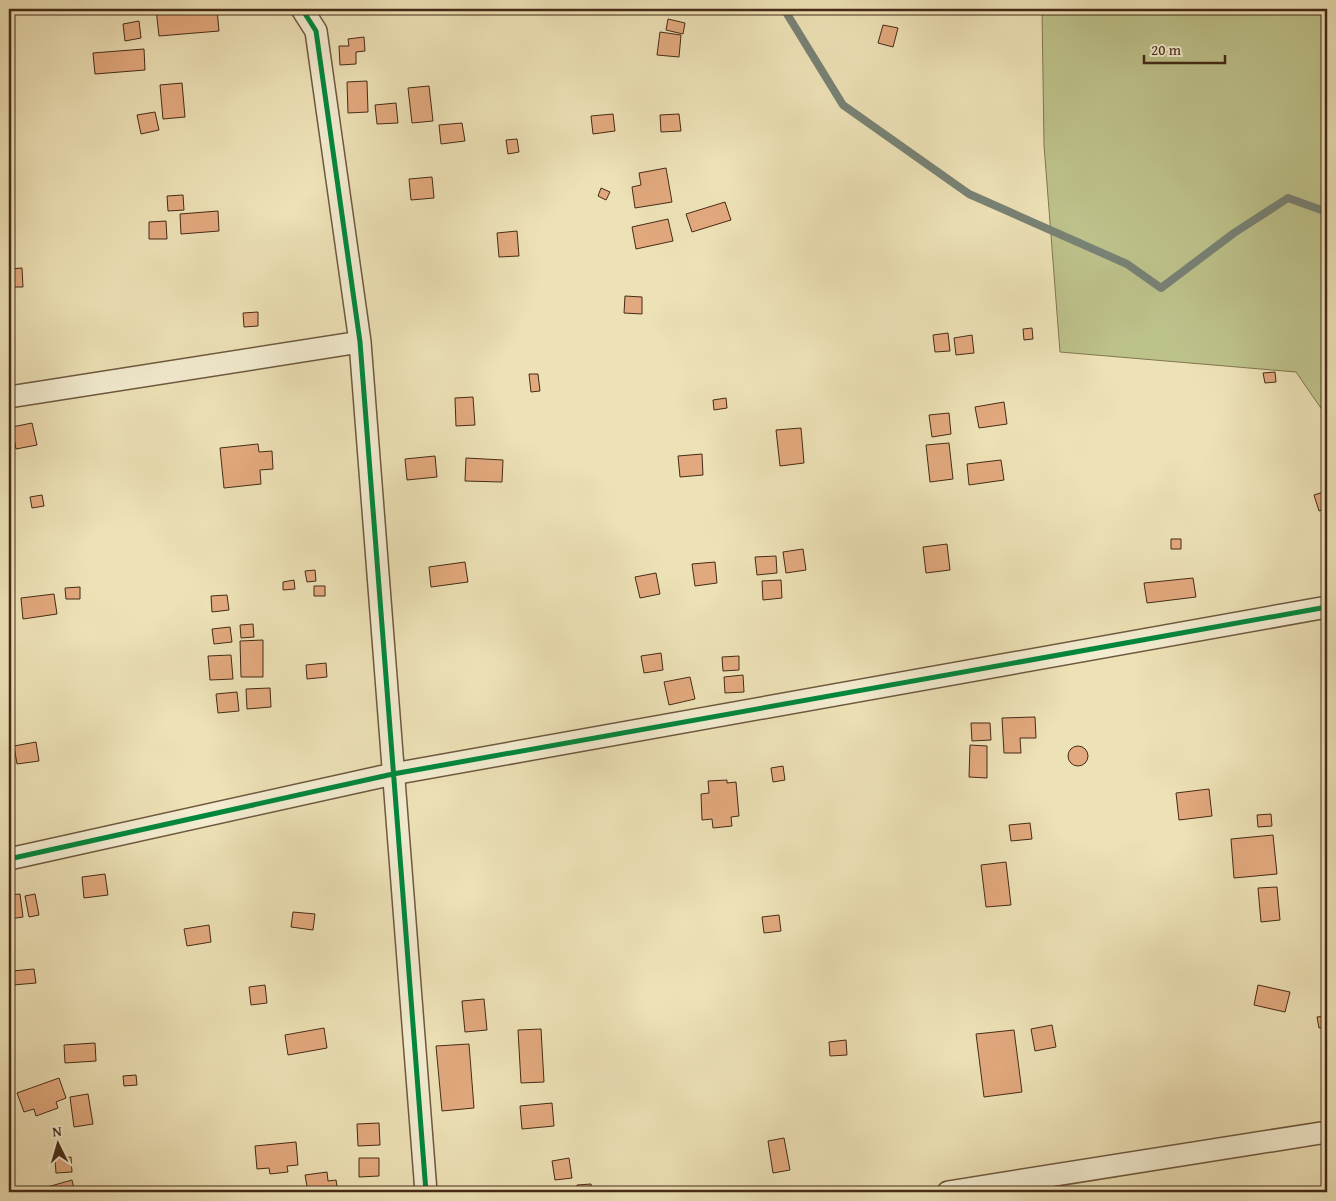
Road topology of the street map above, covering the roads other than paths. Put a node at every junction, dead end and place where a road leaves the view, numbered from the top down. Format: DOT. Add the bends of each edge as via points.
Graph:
graph roads {
  1 [pos="302,9"];
  2 [pos="360,342"];
  3 [pos="9,396"];
  4 [pos="1327,607"];
  5 [pos="393,774"];
  6 [pos="9,859"];
  7 [pos="1327,1132"];
  8 [pos="426,1192"];
  9 [pos="948,1192"];
  1 -- 2 [label="street" via="316,32"];
  2 -- 3 [label="street"];
  2 -- 5 [label="street"];
  4 -- 5 [label="street"];
  5 -- 6 [label="street"];
  5 -- 8 [label="street"];
  7 -- 9 [label="street"];
}
